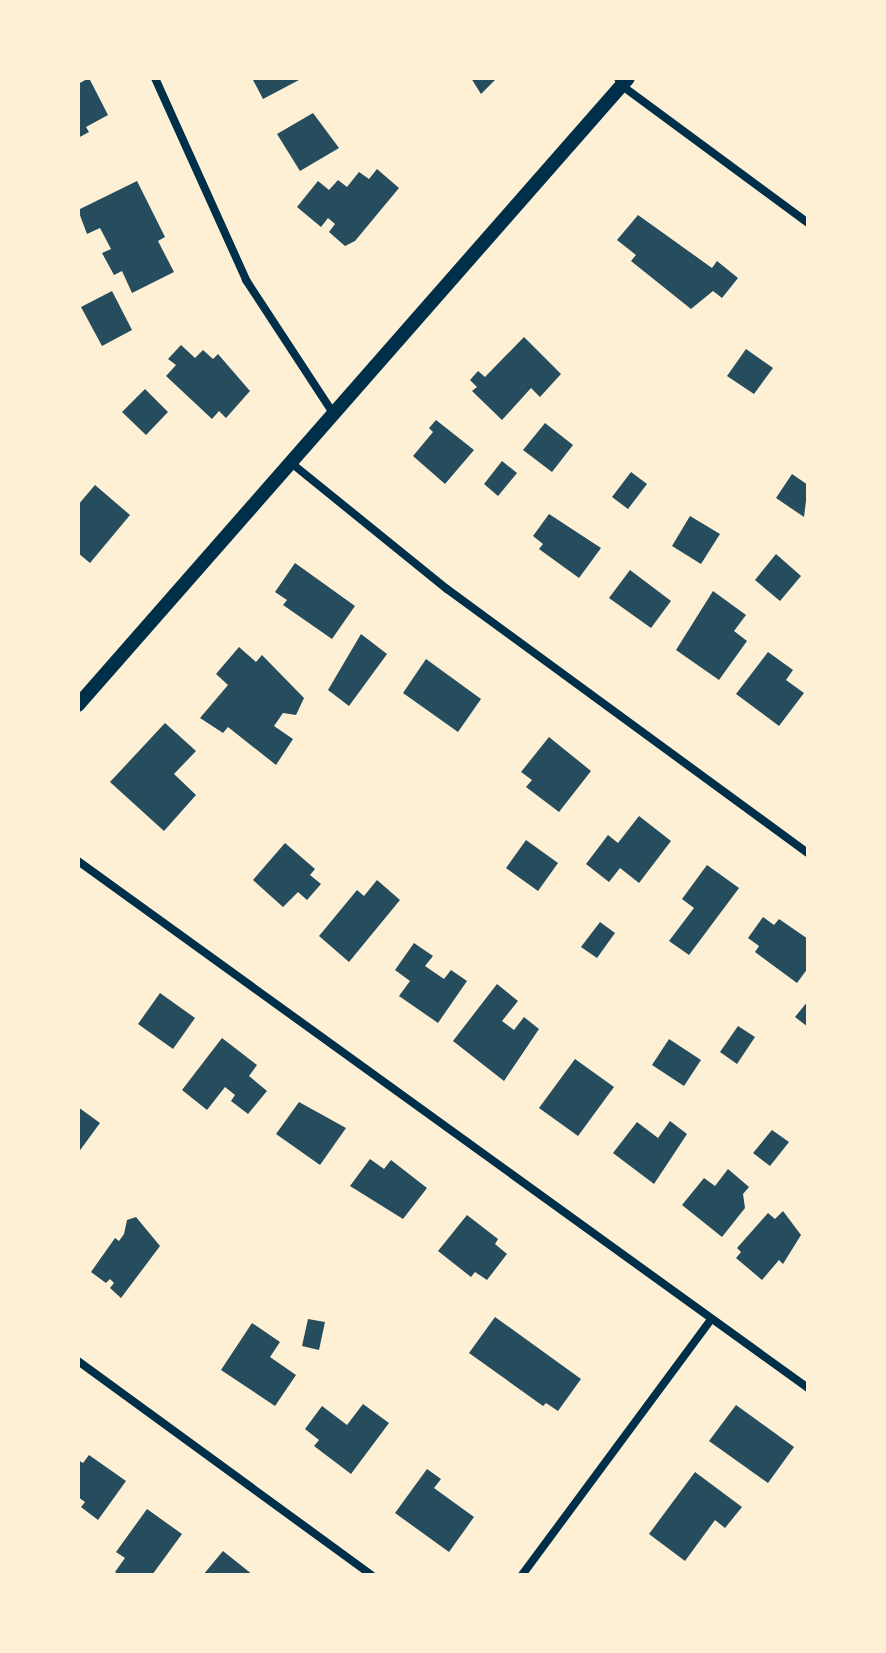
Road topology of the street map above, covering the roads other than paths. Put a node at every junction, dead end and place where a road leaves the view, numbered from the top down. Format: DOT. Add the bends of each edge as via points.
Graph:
graph roads {
  1 [pos="155,78"];
  2 [pos="622,80"];
  3 [pos="808,223"];
  4 [pos="333,413"];
  5 [pos="290,462"];
  6 [pos="78,705"];
  7 [pos="808,853"];
  8 [pos="78,861"];
  9 [pos="711,1320"];
  10 [pos="78,1361"];
  11 [pos="808,1388"];
  12 [pos="371,1575"];
  13 [pos="522,1575"];
  1 -- 4 [label="street" via="246,280"];
  2 -- 3 [label="street"];
  2 -- 4 [label="street"];
  4 -- 5 [label="street"];
  5 -- 6 [label="street"];
  5 -- 7 [label="street" via="447,589"];
  8 -- 9 [label="street"];
  9 -- 11 [label="street"];
  9 -- 13 [label="street"];
  10 -- 12 [label="street"];
}
